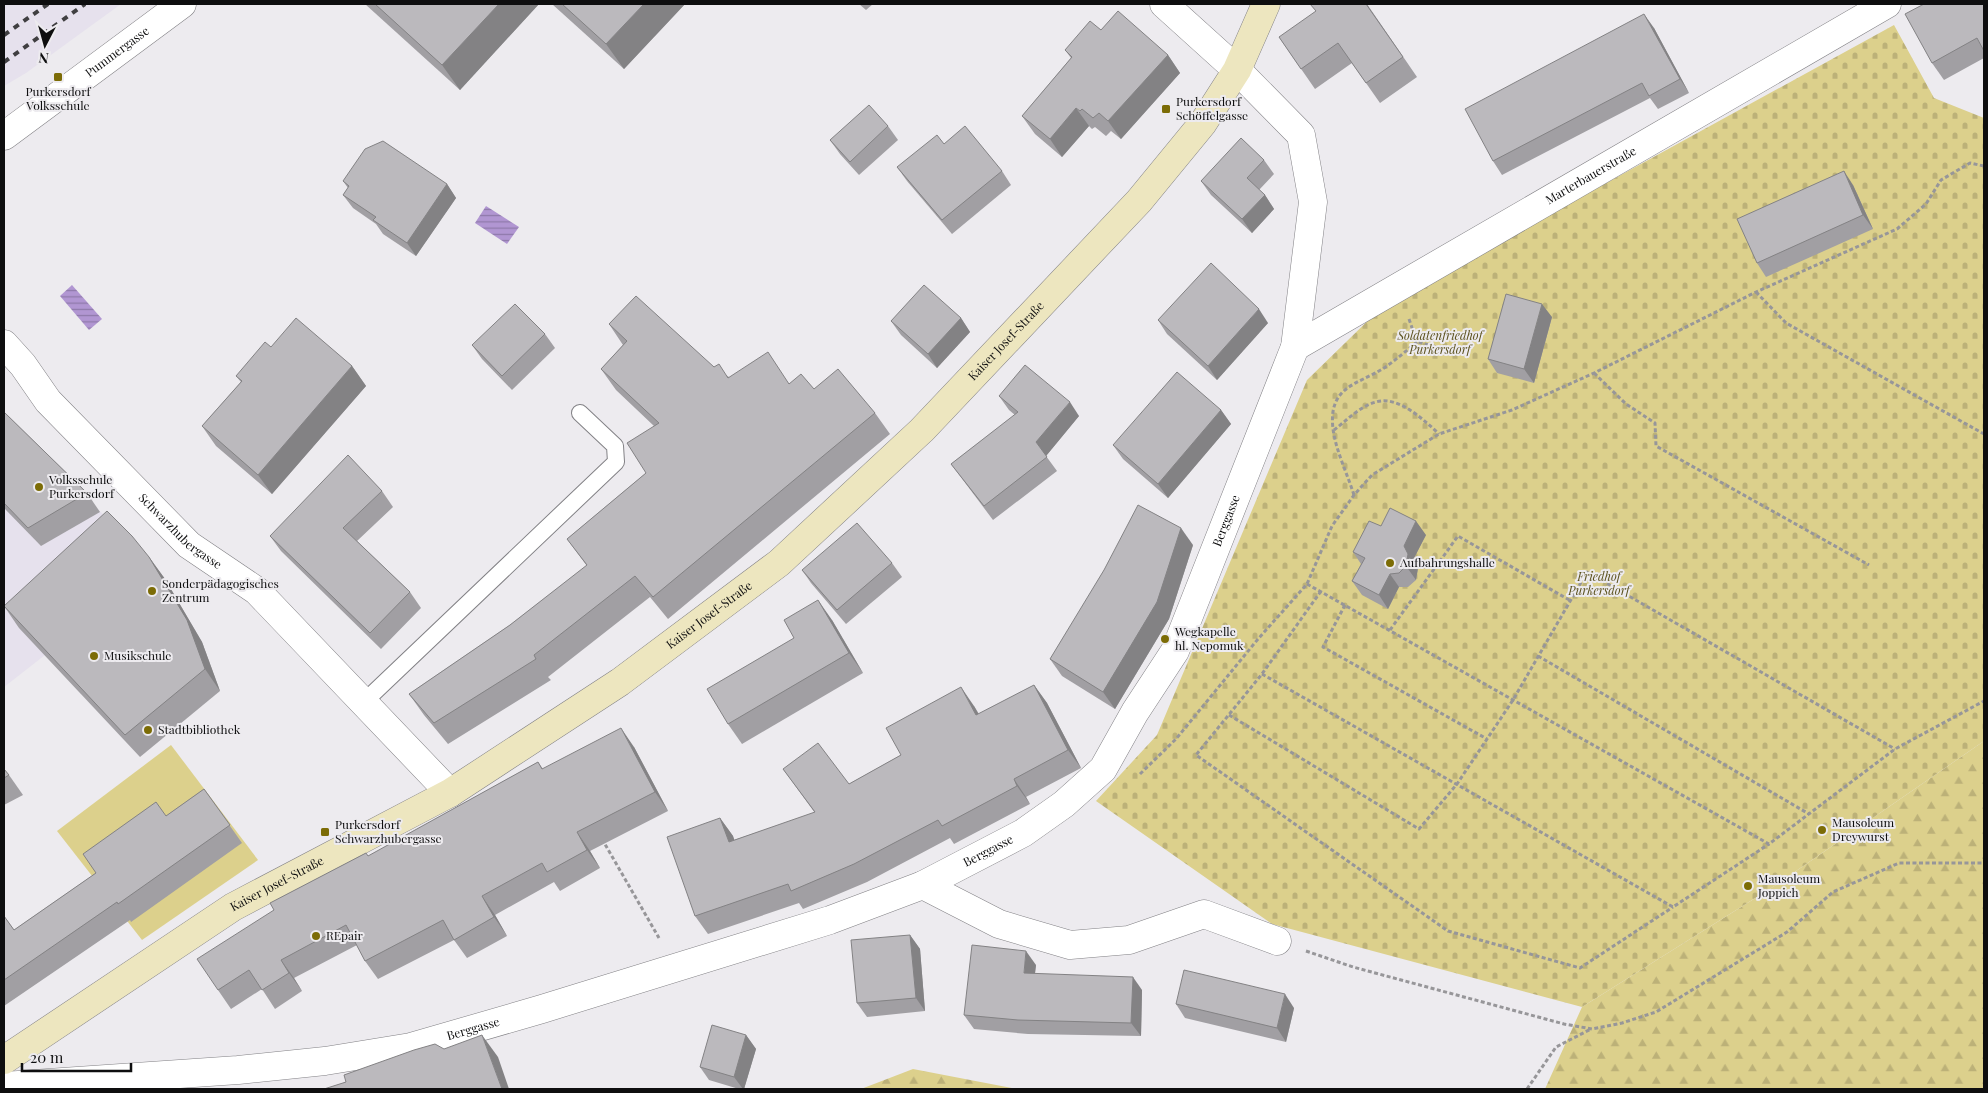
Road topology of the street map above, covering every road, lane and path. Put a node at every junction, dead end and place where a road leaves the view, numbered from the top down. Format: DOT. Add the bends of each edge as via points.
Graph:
graph roads {
  1 [pos="182,4"];
  2 [pos="1164,4"];
  3 [pos="1266,4"];
  4 [pos="1887,4"];
  5 [pos="1237,70"];
  6 [pos="4,136"];
  7 [pos="1984,166"];
  8 [pos="1756,292"];
  9 [pos="1407,311"];
  10 [pos="1418,342"];
  11 [pos="4,344"];
  12 [pos="1295,347"];
  13 [pos="1461,353"];
  14 [pos="1594,373"];
  15 [pos="580,413"];
  16 [pos="1334,430"];
  17 [pos="1439,434"];
  18 [pos="1984,434"];
  19 [pos="1354,495"];
  20 [pos="1869,565"];
  21 [pos="1307,584"];
  22 [pos="1321,591"];
  23 [pos="1571,601"];
  24 [pos="1345,605"];
  25 [pos="1390,630"];
  26 [pos="1538,656"];
  27 [pos="1262,674"];
  28 [pos="1513,700"];
  29 [pos="1984,701"];
  30 [pos="364,702"];
  31 [pos="1229,715"];
  32 [pos="1487,739"];
  33 [pos="1895,750"];
  34 [pos="1134,780"];
  35 [pos="1457,784"];
  36 [pos="450,792"];
  37 [pos="1809,814"];
  38 [pos="598,832"];
  39 [pos="1769,844"];
  40 [pos="1984,863"];
  41 [pos="923,885"];
  42 [pos="1673,906"];
  43 [pos="1277,941"];
  44 [pos="676,967"];
  45 [pos="1592,1029"];
  46 [pos="4,1060"];
  47 [pos="4,1086"];
  48 [pos="1528,1089"];
  1 -- 6 [label="street, Pummergasse"];
  2 -- 5 [label="street, Berggasse"];
  3 -- 5 [label="main road, Kaiser Josef-Straße"];
  4 -- 12 [label="street, Marterbauerstraße"];
  5 -- 12 [label="street, Berggasse" via="1301,135 1313,202"];
  5 -- 36 [label="main road, Kaiser Josef-Straße" via="1203,123 1139,201 922,430 779,563 620,682"];
  7 -- 8 [label="path" via="1970,163 1942,180 1926,204 1897,229"];
  8 -- 14 [label="path"];
  8 -- 18 [label="path" via="1786,323"];
  9 -- 10 [label="path"];
  10 -- 13 [label="path"];
  10 -- 16 [label="path" via="1384,368 1343,391 1334,406"];
  11 -- 30 [label="street, Schwarzhubergasse" via="24,365 48,401 189,545 257,591"];
  12 -- 41 [label="street, Berggasse" via="1176,651 1135,712 1103,769 1064,804 1023,833"];
  14 -- 17 [label="path" via="1512,410"];
  14 -- 20 [label="path" via="1626,404 1655,423 1656,446"];
  15 -- 30 [label="lane" via="615,446 616,462"];
  16 -- 17 [label="path" via="1377,401 1410,410"];
  16 -- 19 [label="path"];
  17 -- 19 [label="path" via="1372,475"];
  19 -- 21 [label="path" via="1332,526"];
  21 -- 22 [label="path"];
  21 -- 34 [label="path" via="1176,739"];
  22 -- 24 [label="path"];
  22 -- 27 [label="path"];
  23 -- 25 [label="path" via="1458,536"];
  23 -- 26 [label="path"];
  23 -- 33 [label="path" via="1587,572"];
  24 -- 25 [label="path"];
  24 -- 32 [label="path" via="1323,647"];
  25 -- 28 [label="path"];
  26 -- 28 [label="path"];
  26 -- 37 [label="path"];
  27 -- 31 [label="path"];
  27 -- 35 [label="path"];
  28 -- 32 [label="path"];
  28 -- 39 [label="path"];
  29 -- 33 [label="path"];
  30 -- 36 [label="street, Schwarzhubergasse"];
  31 -- 35 [label="path" via="1419,829"];
  31 -- 42 [label="path" via="1196,755 1448,932 1580,968"];
  32 -- 35 [label="path"];
  33 -- 37 [label="path"];
  35 -- 42 [label="path"];
  36 -- 46 [label="main road, Kaiser Josef-Straße" via="233,907"];
  37 -- 39 [label="path"];
  38 -- 44 [label="path"];
  39 -- 42 [label="path"];
  40 -- 45 [label="path" via="1899,864 1833,892 1787,932 1656,1012"];
  41 -- 43 [label="street" via="999,924 1070,945 1129,940 1204,914"];
  41 -- 44 [label="street, Berggasse" via="830,920"];
  43 -- 45 [label="path" via="1353,967"];
  44 -- 47 [label="street, Berggasse" via="410,1047 326,1061 238,1070"];
  45 -- 48 [label="path" via="1556,1047"];
}
